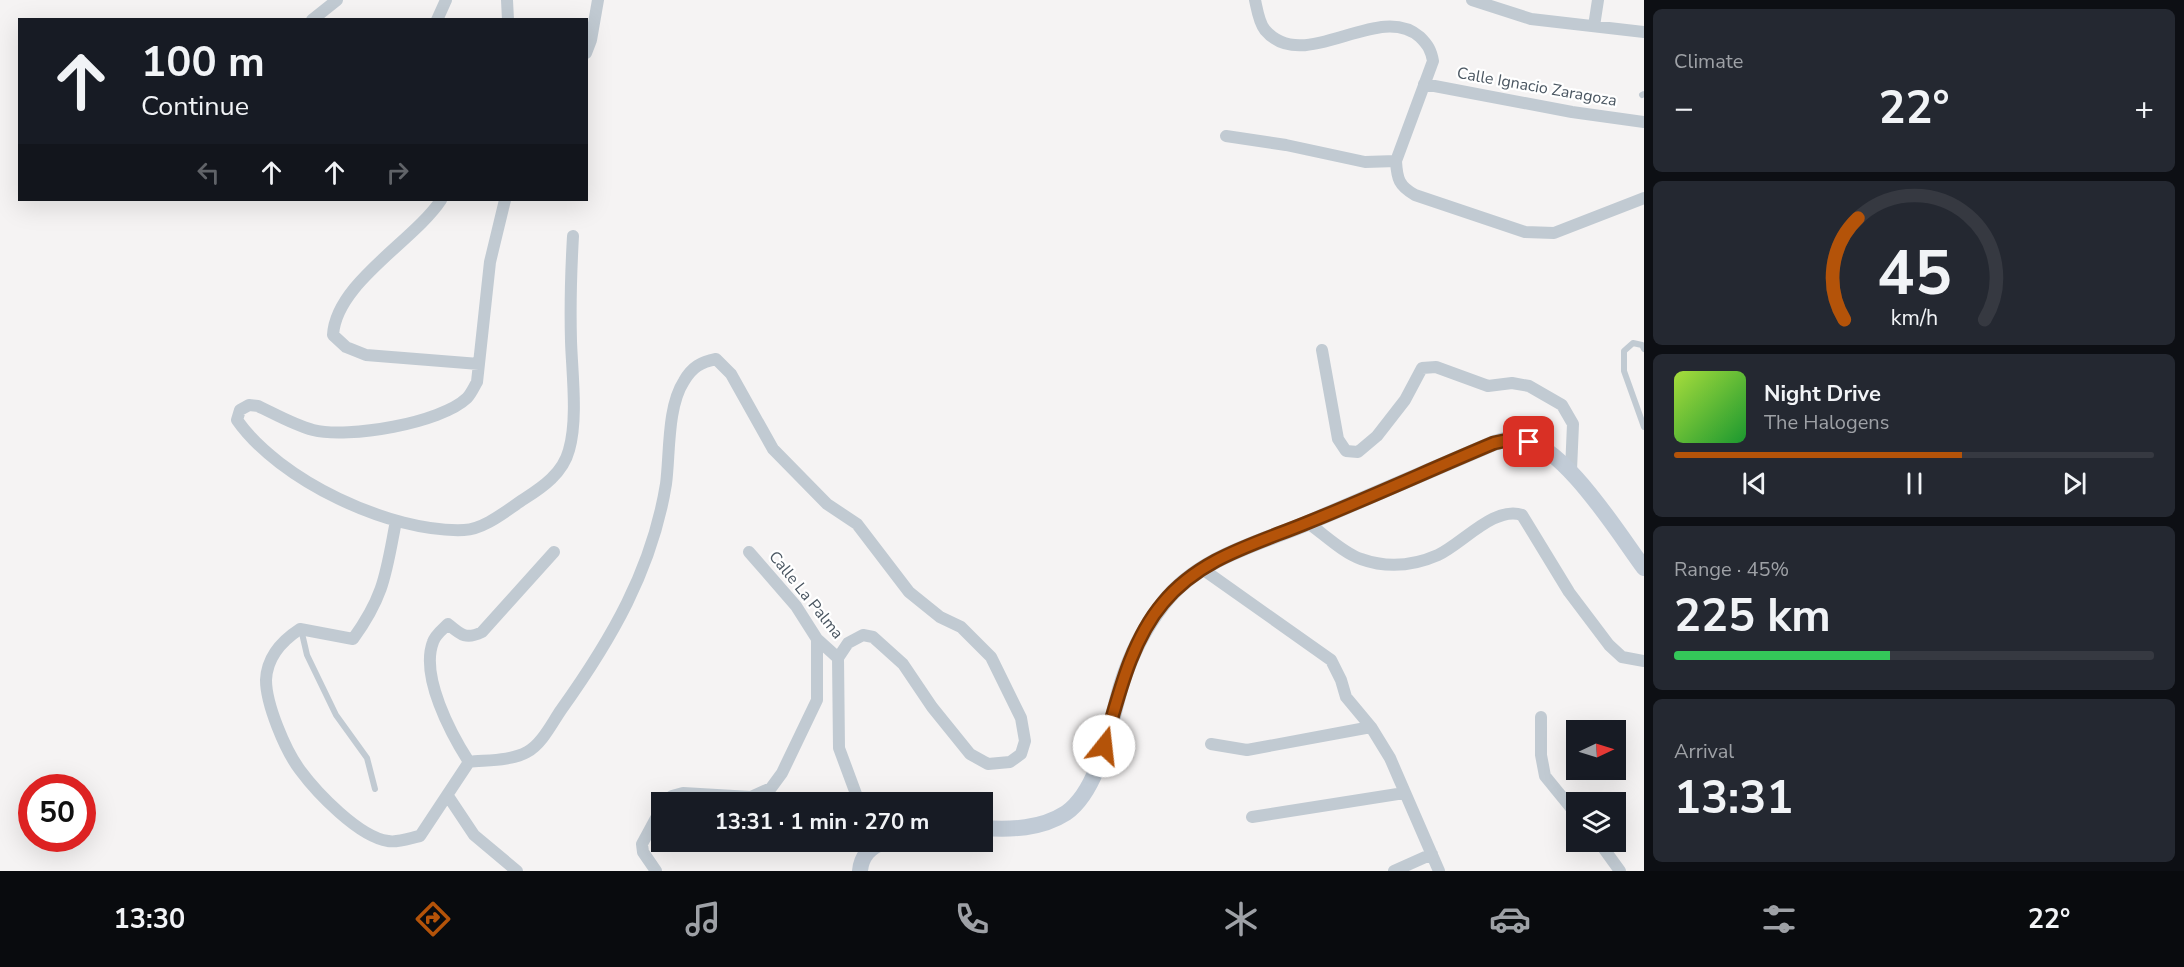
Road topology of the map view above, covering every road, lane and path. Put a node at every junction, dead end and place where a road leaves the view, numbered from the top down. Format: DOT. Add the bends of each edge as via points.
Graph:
graph roads {
  1 [pos="337,0"];
  2 [pos="446,0"];
  3 [pos="507,0"];
  4 [pos="598,0"];
  5 [pos="1255,0"];
  6 [pos="1472,0"];
  7 [pos="1598,0"];
  8 [pos="314,18"];
  9 [pos="438,18"];
  10 [pos="508,18"];
  11 [pos="1594,26"];
  12 [pos="1644,32"];
  13 [pos="588,48"];
  14 [pos="1424,84"];
  15 [pos="1644,122"];
  16 [pos="1226,136"];
  17 [pos="1396,161"];
  18 [pos="1644,198"];
  19 [pos="440,201"];
  20 [pos="505,201"];
  21 [pos="573,236"];
  22 [pos="1644,349"];
  23 [pos="1322,350"];
  24 [pos="479,364"];
  25 [pos="1644,427"];
  26 [pos="1571,470"];
  27 [pos="396,521"];
  28 [pos="1308,523"];
  29 [pos="554,552"];
  30 [pos="749,552"];
  31 [pos="1201,568"];
  32 [pos="1644,568"];
  33 [pos="300,629"];
  34 [pos="817,639"];
  35 [pos="838,658"];
  36 [pos="1644,661"];
  37 [pos="1541,717"];
  38 [pos="1371,727"];
  39 [pos="1211,744"];
  40 [pos="469,762"];
  41 [pos="375,789"];
  42 [pos="762,792"];
  43 [pos="855,792"];
  44 [pos="1404,793"];
  45 [pos="448,796"];
  46 [pos="1566,802"];
  47 [pos="1252,817"];
  48 [pos="651,827"];
  49 [pos="993,828"];
  50 [pos="868,852"];
  51 [pos="1606,852"];
  52 [pos="1432,854"];
  53 [pos="517,871"];
  54 [pos="656,871"];
  55 [pos="860,871"];
  56 [pos="1394,871"];
  57 [pos="1439,871"];
  58 [pos="1620,871"];
  1 -- 8 [label="street"];
  2 -- 9 [label="street"];
  3 -- 10 [label="street"];
  4 -- 13 [label="street"];
  5 -- 14 [label="street" via="1264,29 1291,45 1380,22 1412,28 1430,48 1433,60"];
  6 -- 11 [label="street" via="1531,19"];
  7 -- 11 [label="street"];
  11 -- 12 [label="street"];
  14 -- 15 [label="street, Calle Ignacio Zaragoza"];
  14 -- 17 [label="street"];
  16 -- 17 [label="street" via="1365,162"];
  17 -- 18 [label="street" via="1402,187 1415,195 1526,232 1554,233"];
  19 -- 24 [label="street" via="362,281 343,305 333,335 346,347 366,355"];
  20 -- 24 [label="street" via="490,262"];
  21 -- 27 [label="street" via="574,393 569,450 560,469 543,487 491,520 466,530"];
  22 -- 25 [label="lane" via="1633,343 1624,351 1624,371"];
  23 -- 26 [label="street" via="1338,439 1346,451 1358,452 1377,436 1406,400 1422,368 1436,367 1488,386 1529,386 1562,405 1573,424"];
  24 -- 27 [label="street" via="477,382 468,397 429,417 385,429 340,433 313,430 258,406 240,410 237,420 249,436 293,472 352,506"];
  26 -- 28 [label="main road" via="1541,446 1517,438 1505,440"];
  26 -- 32 [label="main road"];
  27 -- 33 [label="street" via="383,588 353,639"];
  28 -- 31 [label="main road" via="1239,548"];
  28 -- 36 [label="street" via="1358,559 1384,566 1415,563 1438,555 1499,515 1522,515 1569,592 1609,645 1623,657"];
  29 -- 40 [label="street" via="482,632 462,637 448,624 433,640 430,667 448,728"];
  30 -- 34 [label="street, Calle La Palma" via="796,606"];
  31 -- 38 [label="street" via="1331,660 1346,697"];
  31 -- 49 [label="main road" via="1163,602 1146,626 1122,683 1088,788 1066,813 1030,828"];
  33 -- 41 [label="lane" via="307,655 336,715 367,758"];
  33 -- 45 [label="street" via="283,640 266,677 267,699 299,769 359,829 388,841 420,836"];
  34 -- 35 [label="street, Calle La Palma"];
  34 -- 42 [label="street" via="817,700 782,773 771,788"];
  35 -- 40 [label="street" via="848,643 863,635 873,637 903,664 970,754 988,764 1010,762 1021,754 1025,741 1021,718 992,657 961,627 940,617 909,592 857,524 827,504 773,449 731,374 716,359 699,363 683,382 669,430 666,484 653,535 630,602 601,653 527,752"];
  35 -- 43 [label="street" via="839,747"];
  37 -- 46 [label="street" via="1545,776"];
  38 -- 39 [label="street" via="1247,750"];
  38 -- 44 [label="street" via="1390,758"];
  40 -- 45 [label="street"];
  44 -- 47 [label="street"];
  44 -- 52 [label="street"];
  45 -- 53 [label="street" via="474,835"];
  48 -- 54 [label="street" via="642,844"];
  50 -- 55 [label="main road" via="861,859"];
  51 -- 58 [label="street"];
  52 -- 56 [label="street"];
  52 -- 57 [label="street"];
}
